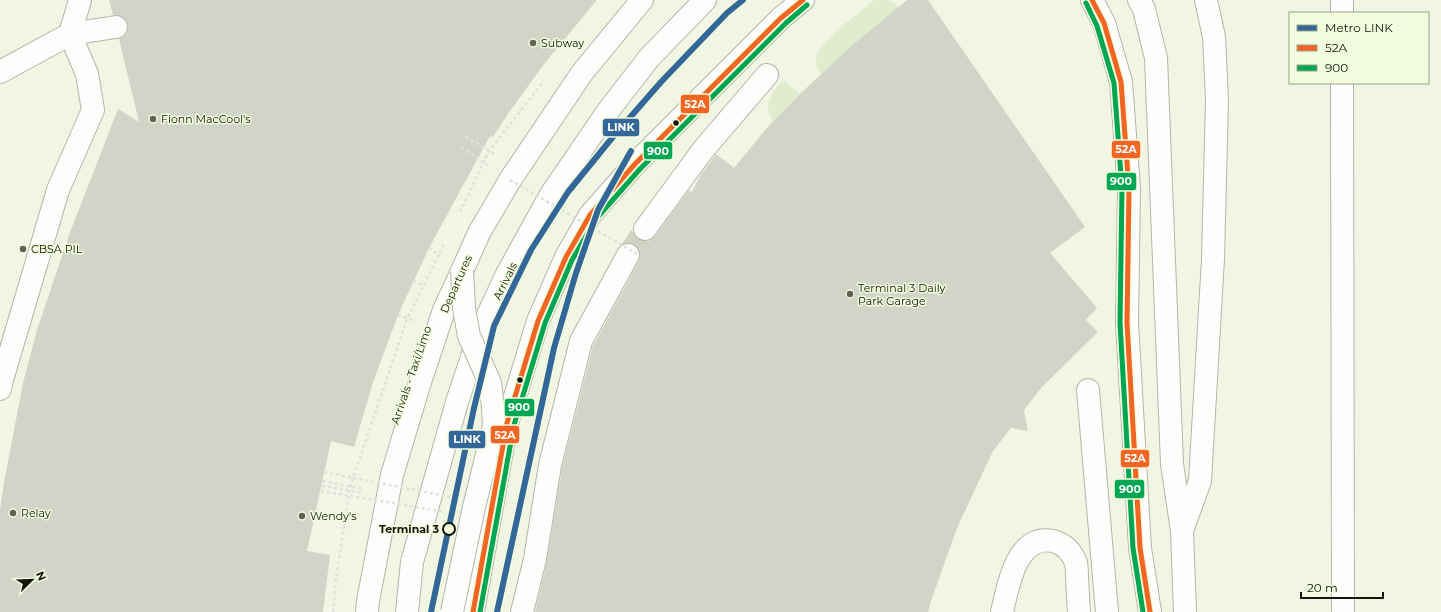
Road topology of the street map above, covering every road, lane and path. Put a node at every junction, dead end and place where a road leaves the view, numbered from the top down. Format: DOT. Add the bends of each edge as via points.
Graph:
graph roads {
  1 [pos="80,0"];
  2 [pos="626,0"];
  3 [pos="642,0"];
  4 [pos="705,0"];
  5 [pos="803,0"];
  6 [pos="1092,0"];
  7 [pos="1139,0"];
  8 [pos="1206,0"];
  9 [pos="1342,0"];
  10 [pos="1342,12"];
  11 [pos="116,27"];
  12 [pos="70,34"];
  13 [pos="0,72"];
  14 [pos="767,75"];
  15 [pos="1342,84"];
  16 [pos="466,137"];
  17 [pos="461,146"];
  18 [pos="509,171"];
  19 [pos="645,229"];
  20 [pos="634,255"];
  21 [pos="462,271"];
  22 [pos="0,389"];
  23 [pos="1088,390"];
  24 [pos="324,472"];
  25 [pos="323,481"];
  26 [pos="322,486"];
  27 [pos="321,491"];
  28 [pos="382,495"];
  29 [pos="455,498"];
  30 [pos="452,513"];
  31 [pos="1182,531"];
  32 [pos="356,612"];
  33 [pos="367,612"];
  34 [pos="407,612"];
  35 [pos="452,612"];
  36 [pos="473,612"];
  37 [pos="522,612"];
  38 [pos="1002,612"];
  39 [pos="1079,612"];
  40 [pos="1107,612"];
  41 [pos="1150,612"];
  42 [pos="1185,612"];
  43 [pos="1342,612"];
  1 -- 12 [label="street"];
  2 -- 18 [label="street, Arrivals - Taxi/Limo" via="601,28"];
  3 -- 18 [label="street, Departures" via="582,73"];
  4 -- 34 [label="street, Arrivals" via="649,58 608,111 550,196 507,274 482,330 457,402 412,562"];
  5 -- 36 [label="street" via="781,18 635,164 590,215 566,257 538,321 506,423"];
  6 -- 41 [label="street" via="1104,23 1121,82 1129,188 1127,323 1140,548"];
  7 -- 31 [label="street" via="1144,9 1156,58 1172,464"];
  8 -- 31 [label="street" via="1214,37 1217,99 1213,259 1200,481"];
  9 -- 10 [label="street"];
  11 -- 12 [label="street"];
  12 -- 13 [label="street"];
  12 -- 22 [label="street" via="87,74 93,110 58,190"];
  14 -- 19 [label="street" via="703,150"];
  15 -- 43 [label="street"];
  16 -- 18 [label="path"];
  17 -- 18 [label="path"];
  18 -- 20 [label="path, bridge"];
  18 -- 21 [label="street, Departures"];
  18 -- 28 [label="street, Arrivals - Taxi/Limo" via="484,196 427,326 387,446"];
  20 -- 37 [label="street" via="582,341 550,465 535,559"];
  21 -- 28 [label="street, Departures, bridge" via="444,310 392,475"];
  21 -- 35 [label="street, bridge" via="469,336 490,382 494,426"];
  23 -- 40 [label="street"];
  24 -- 29 [label="path, bridge"];
  25 -- 28 [label="path"];
  26 -- 28 [label="path"];
  27 -- 30 [label="path, bridge"];
  28 -- 32 [label="street, Arrivals - Taxi/Limo" via="369,524"];
  28 -- 33 [label="street, Departures"];
  31 -- 42 [label="street"];
  38 -- 39 [label="street" via="1012,574 1022,552 1038,541 1049,540 1067,548 1073,556 1076,565"];
}
